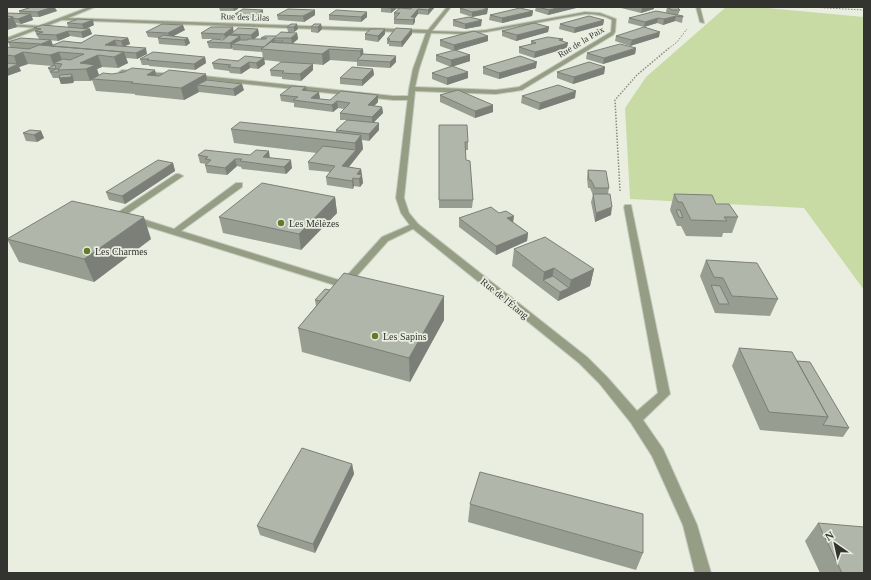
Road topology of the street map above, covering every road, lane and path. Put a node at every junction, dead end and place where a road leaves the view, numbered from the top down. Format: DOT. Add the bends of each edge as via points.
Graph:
graph roads {
  1 [pos="93,7"];
  2 [pos="449,7"];
  3 [pos="698,7"];
  4 [pos="809,7"];
  5 [pos="864,10"];
  6 [pos="61,19"];
  7 [pos="702,22"];
  8 [pos="7,25"];
  9 [pos="41,27"];
  10 [pos="429,32"];
  11 [pos="7,40"];
  12 [pos="122,72"];
  13 [pos="412,93"];
  14 [pos="179,176"];
  15 [pos="239,185"];
  16 [pos="628,208"];
  17 [pos="415,226"];
  18 [pos="175,232"];
  19 [pos="636,419"];
  20 [pos="703,573"];
  1 -- 6 [label="street"];
  2 -- 10 [label="street, Rue de l'Étang"];
  3 -- 7 [label="street"];
  4 -- 5 [label="path"];
  6 -- 9 [label="street"];
  6 -- 10 [label="street, Rue des Lilas"];
  7 -- 16 [label="path" via="690,21 686,32 677,42 637,75 616,100 620,200"];
  8 -- 9 [label="street"];
  9 -- 11 [label="street"];
  10 -- 13 [label="street, Rue de l'Étang" via="416,69"];
  10 -- 13 [label="street, Rue de la Paix" via="473,33 585,12 614,20 611,34 520,89 496,92"];
  12 -- 13 [label="street" via="392,98"];
  13 -- 17 [label="street, Rue de l'Étang" via="400,198 402,208"];
  14 -- 18 [label="street" via="120,215"];
  15 -- 18 [label="street"];
  16 -- 19 [label="street" via="664,394"];
  17 -- 18 [label="street" via="385,239 344,285"];
  17 -- 19 [label="street, Rue de l'Étang" via="583,360"];
  19 -- 20 [label="street, Rue de l'Étang" via="658,453 690,525"];
}
